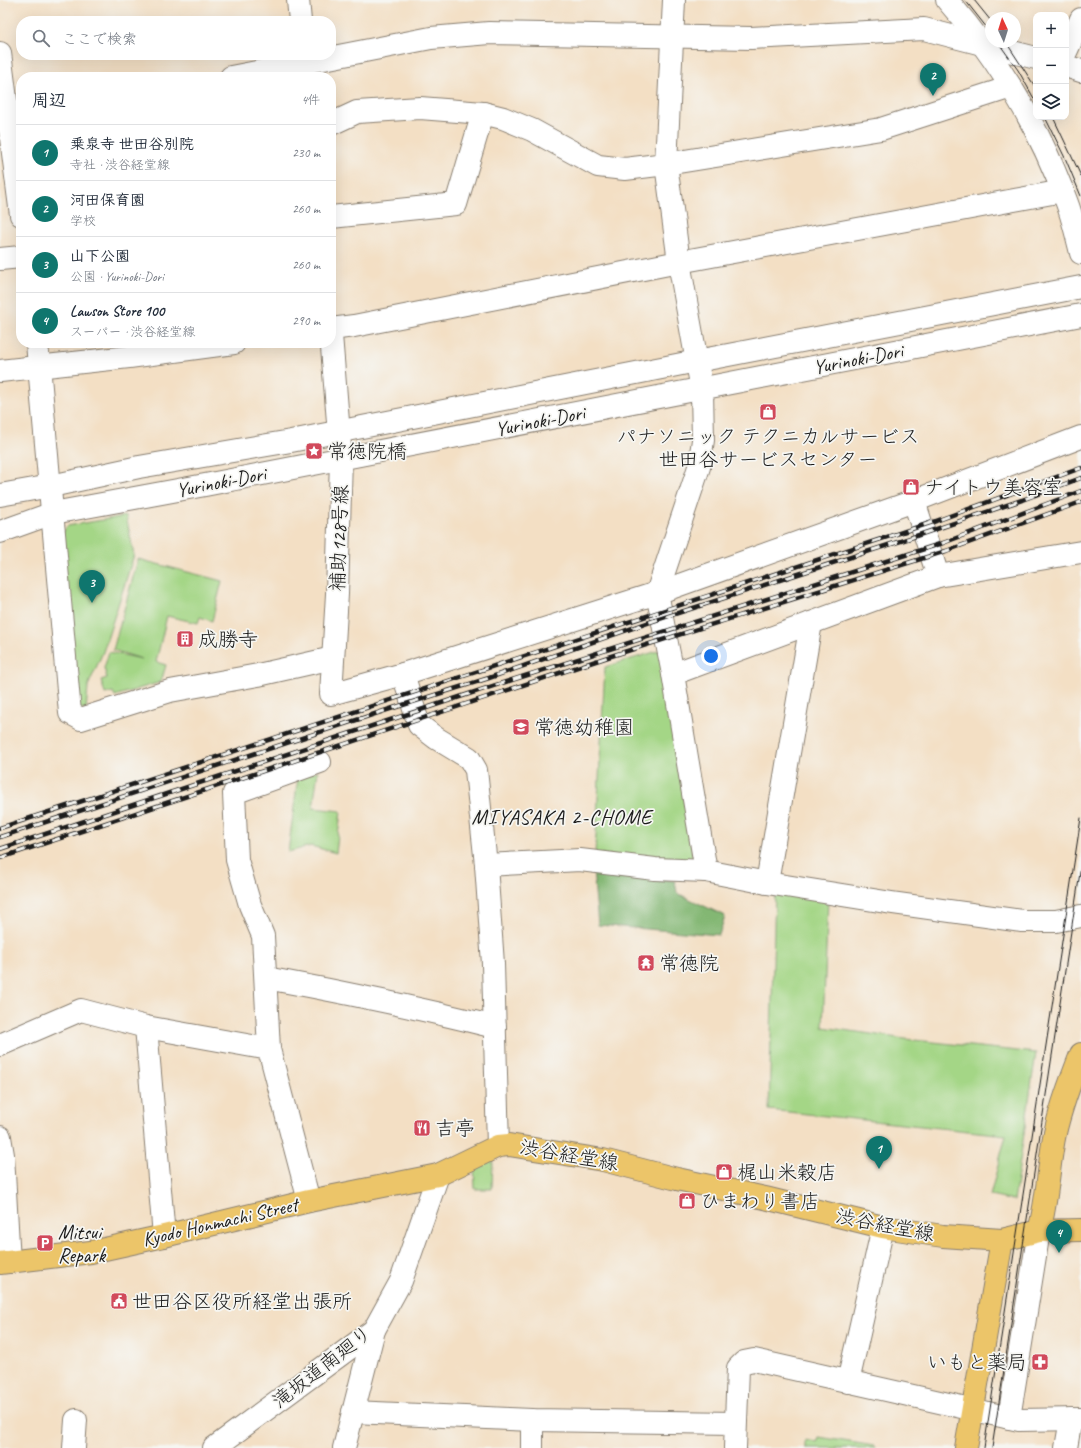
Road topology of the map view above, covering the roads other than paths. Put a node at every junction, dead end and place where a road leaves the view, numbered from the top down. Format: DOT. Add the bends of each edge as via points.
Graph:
graph roads {
  1 [pos="298,0"];
  2 [pos="674,0"];
  3 [pos="947,0"];
  4 [pos="300,16"];
  5 [pos="1081,19"];
  6 [pos="672,36"];
  7 [pos="982,45"];
  8 [pos="1068,48"];
  9 [pos="0,54"];
  10 [pos="1033,57"];
  11 [pos="336,58"];
  12 [pos="328,60"];
  13 [pos="304,65"];
  14 [pos="1069,67"];
  15 [pos="1081,71"];
  16 [pos="261,72"];
  17 [pos="1011,86"];
  18 [pos="9,109"];
  19 [pos="483,113"];
  20 [pos="336,122"];
  21 [pos="666,164"];
  22 [pos="16,171"];
  23 [pos="1063,191"];
  24 [pos="336,216"];
  25 [pos="1081,253"];
  26 [pos="16,257"];
  27 [pos="0,259"];
  28 [pos="679,262"];
  29 [pos="1081,288"];
  30 [pos="1081,315"];
  31 [pos="336,328"];
  32 [pos="38,348"];
  33 [pos="196,348"];
  34 [pos="332,348"];
  35 [pos="698,361"];
  36 [pos="40,366"];
  37 [pos="0,371"];
  38 [pos="702,390"];
  39 [pos="340,431"];
  40 [pos="1081,437"];
  41 [pos="341,459"];
  42 [pos="51,486"];
  43 [pos="0,494"];
  44 [pos="914,501"];
  45 [pos="53,513"];
  46 [pos="0,532"];
  47 [pos="1081,552"];
  48 [pos="938,576"];
  49 [pos="656,594"];
  50 [pos="811,623"];
  51 [pos="333,658"];
  52 [pos="404,674"];
  53 [pos="674,674"];
  54 [pos="320,762"];
  55 [pos="486,865"];
  56 [pos="706,871"];
  57 [pos="768,883"];
  58 [pos="1081,916"];
  59 [pos="266,978"];
  60 [pos="146,1027"];
  61 [pos="495,1027"];
  62 [pos="0,1045"];
  63 [pos="269,1049"];
  64 [pos="1081,1054"];
  65 [pos="0,1137"];
  66 [pos="498,1146"];
  67 [pos="438,1175"];
  68 [pos="309,1201"];
  69 [pos="883,1227"];
  70 [pos="1081,1230"];
  71 [pos="1039,1231"];
  72 [pos="164,1236"];
  73 [pos="1002,1240"];
  74 [pos="4,1262"];
  75 [pos="374,1330"];
  76 [pos="845,1381"];
  77 [pos="973,1409"];
  78 [pos="353,1412"];
  79 [pos="1009,1418"];
  80 [pos="1076,1419"];
  81 [pos="76,1420"];
  82 [pos="532,1420"];
  83 [pos="735,1423"];
  84 [pos="74,1448"];
  85 [pos="214,1448"];
  86 [pos="344,1448"];
  87 [pos="532,1448"];
  88 [pos="734,1448"];
  89 [pos="966,1448"];
  90 [pos="1066,1448"];
  1 -- 4 [label="street"];
  2 -- 6 [label="street"];
  3 -- 7 [label="street"];
  5 -- 8 [label="street"];
  6 -- 7 [label="street" via="752,38 924,29"];
  6 -- 11 [label="street" via="489,33 431,38"];
  6 -- 21 [label="street"];
  7 -- 10 [label="street"];
  7 -- 17 [label="street"];
  9 -- 18 [label="street"];
  12 -- 13 [label="street"];
  13 -- 16 [label="street"];
  14 -- 15 [label="street"];
  17 -- 21 [label="street" via="881,129"];
  17 -- 23 [label="street" via="1046,150"];
  18 -- 22 [label="street"];
  19 -- 20 [label="street" via="420,108 357,112"];
  19 -- 21 [label="street" via="532,130 598,166 624,170"];
  19 -- 24 [label="street" via="456,204"];
  21 -- 28 [label="street"];
  23 -- 25 [label="street"];
  23 -- 28 [label="street"];
  26 -- 27 [label="street"];
  28 -- 31 [label="street"];
  28 -- 35 [label="street"];
  29 -- 35 [label="street"];
  30 -- 38 [label="street, Yurinoki-Dori"];
  32 -- 36 [label="street"];
  33 -- 36 [label="street"];
  34 -- 39 [label="street, 補助128号線"];
  35 -- 38 [label="street"];
  35 -- 39 [label="street"];
  36 -- 37 [label="street"];
  36 -- 42 [label="street"];
  38 -- 41 [label="street, Yurinoki-Dori"];
  38 -- 49 [label="street" via="703,440 699,467"];
  39 -- 41 [label="street, 補助128号線"];
  39 -- 42 [label="street" via="139,467"];
  40 -- 44 [label="street"];
  41 -- 45 [label="street, Yurinoki-Dori"];
  41 -- 51 [label="street, 補助128号線"];
  42 -- 43 [label="street"];
  42 -- 45 [label="street"];
  44 -- 48 [label="street"];
  44 -- 49 [label="street"];
  45 -- 46 [label="street, Yurinoki-Dori"];
  45 -- 51 [label="street" via="70,713 81,719 170,691"];
  47 -- 48 [label="street"];
  48 -- 50 [label="street"];
  49 -- 52 [label="street"];
  49 -- 53 [label="street"];
  50 -- 53 [label="street"];
  50 -- 57 [label="street"];
  51 -- 52 [label="street, 補助128号線" via="331,694"];
  52 -- 55 [label="street" via="420,725 469,758 476,770"];
  53 -- 56 [label="street"];
  54 -- 59 [label="street" via="234,793 237,860 250,905 263,936"];
  55 -- 56 [label="street" via="580,860 655,869"];
  55 -- 61 [label="street"];
  56 -- 57 [label="street"];
  57 -- 58 [label="street" via="1022,921 1056,921"];
  59 -- 61 [label="street" via="349,993"];
  59 -- 63 [label="street"];
  60 -- 62 [label="street" via="82,1010"];
  60 -- 63 [label="street"];
  60 -- 72 [label="street"];
  61 -- 66 [label="street"];
  63 -- 68 [label="street"];
  64 -- 71 [label="main road" via="1069,1083 1055,1134"];
  65 -- 74 [label="street" via="3,1155"];
  66 -- 67 [label="main road, 渋谷経堂線"];
  66 -- 69 [label="main road, 渋谷経堂線" via="509,1145 603,1160"];
  67 -- 68 [label="main road, Kyodo Honmachi Street"];
  67 -- 75 [label="street, 滝坂道南廻り" via="401,1281"];
  68 -- 72 [label="main road, Kyodo Honmachi Street"];
  69 -- 73 [label="main road, 渋谷経堂線" via="943,1236"];
  69 -- 76 [label="street"];
  70 -- 71 [label="main road, 渋谷経堂線"];
  71 -- 73 [label="main road, 渋谷経堂線"];
  71 -- 79 [label="street"];
  72 -- 74 [label="main road, Kyodo Honmachi Street" via="91,1252"];
  73 -- 77 [label="main road"];
  75 -- 78 [label="street"];
  75 -- 85 [label="street, 滝坂道南廻り"];
  76 -- 77 [label="street"];
  76 -- 83 [label="street" via="754,1360 744,1362 738,1368"];
  77 -- 79 [label="street"];
  77 -- 89 [label="main road"];
  78 -- 82 [label="street"];
  78 -- 86 [label="street"];
  79 -- 80 [label="street"];
  80 -- 90 [label="street"];
  81 -- 84 [label="street"];
  82 -- 83 [label="street"];
  82 -- 87 [label="street"];
  83 -- 88 [label="street"];
}
